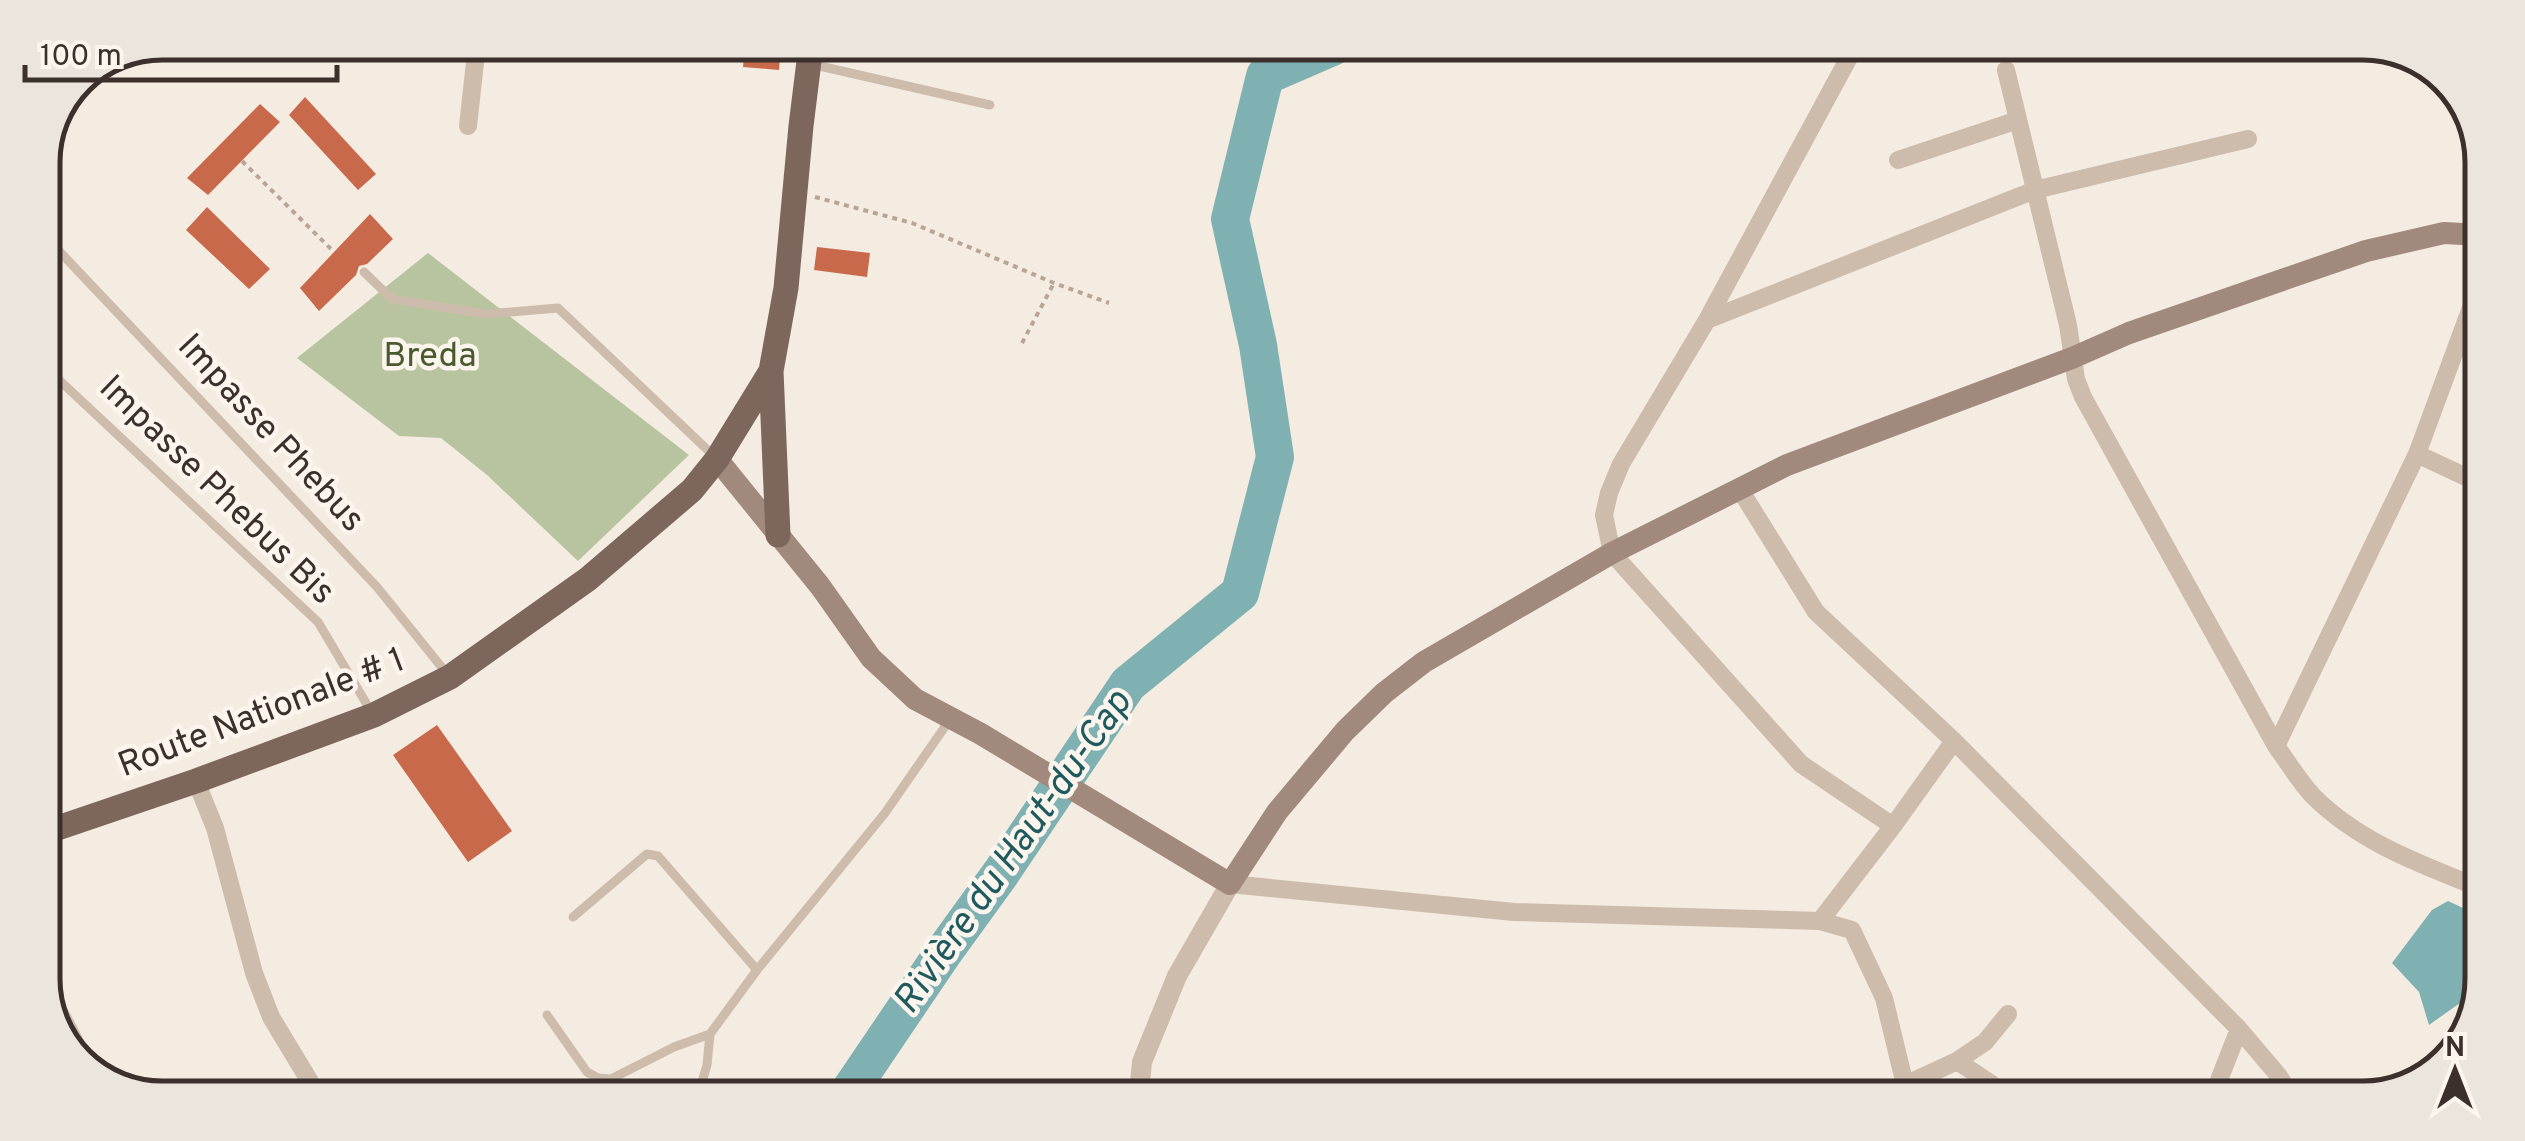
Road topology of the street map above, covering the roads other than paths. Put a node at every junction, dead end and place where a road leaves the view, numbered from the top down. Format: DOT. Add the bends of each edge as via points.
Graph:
graph roads {
  1 [pos="475,60"];
  2 [pos="809,60"];
  3 [pos="832,60"];
  4 [pos="1847,60"];
  5 [pos="2006,70"];
  6 [pos="990,104"];
  7 [pos="2018,120"];
  8 [pos="468,126"];
  9 [pos="2248,139"];
  10 [pos="1898,160"];
  11 [pos="2035,190"];
  12 [pos="2465,234"];
  13 [pos="60,252"];
  14 [pos="364,272"];
  15 [pos="1707,320"];
  16 [pos="2465,324"];
  17 [pos="2072,358"];
  18 [pos="771,372"];
  19 [pos="60,381"];
  20 [pos="2417,454"];
  21 [pos="717,459"];
  22 [pos="2465,476"];
  23 [pos="1739,488"];
  24 [pos="778,535"];
  25 [pos="1612,553"];
  26 [pos="450,677"];
  27 [pos="374,716"];
  28 [pos="952,718"];
  29 [pos="1954,741"];
  30 [pos="2276,746"];
  31 [pos="196,781"];
  32 [pos="1893,826"];
  33 [pos="60,827"];
  34 [pos="2465,882"];
  35 [pos="1230,884"];
  36 [pos="574,916"];
  37 [pos="1820,921"];
  38 [pos="757,970"];
  39 [pos="2008,1014"];
  40 [pos="547,1015"];
  41 [pos="2240,1029"];
  42 [pos="710,1034"];
  43 [pos="1957,1061"];
  44 [pos="310,1081"];
  45 [pos="702,1081"];
  46 [pos="1140,1081"];
  47 [pos="1902,1081"];
  48 [pos="1922,1081"];
  49 [pos="1987,1081"];
  50 [pos="2219,1081"];
  51 [pos="2281,1081"];
  1 -- 8 [label="street"];
  2 -- 18 [label="main road, Route Nationale # 1"];
  3 -- 6 [label="lane"];
  4 -- 15 [label="street"];
  5 -- 7 [label="street"];
  7 -- 10 [label="street"];
  7 -- 11 [label="street"];
  9 -- 11 [label="street"];
  11 -- 15 [label="street"];
  11 -- 17 [label="street"];
  12 -- 17 [label="main road" via="2366,251"];
  13 -- 26 [label="lane, Impasse Phebus" via="376,587"];
  14 -- 21 [label="lane" via="392,299 486,314 558,308"];
  15 -- 25 [label="street" via="1615,478 1604,515"];
  16 -- 20 [label="street"];
  17 -- 23 [label="main road"];
  17 -- 30 [label="street" via="2083,398"];
  18 -- 21 [label="main road, Route Nationale # 1"];
  18 -- 24 [label="main road"];
  19 -- 27 [label="lane, Impasse Phebus Bis" via="318,622"];
  20 -- 22 [label="street"];
  20 -- 30 [label="street"];
  21 -- 24 [label="main road"];
  21 -- 26 [label="main road, Route Nationale # 1" via="692,490 588,579"];
  23 -- 25 [label="main road"];
  23 -- 29 [label="street" via="1816,612"];
  24 -- 28 [label="main road" via="871,658 915,698"];
  25 -- 32 [label="street" via="1801,764"];
  25 -- 35 [label="main road" via="1424,662 1384,693 1276,812"];
  26 -- 27 [label="main road, Route Nationale # 1"];
  27 -- 31 [label="main road, Route Nationale # 1"];
  28 -- 35 [label="main road"];
  28 -- 38 [label="lane" via="885,813"];
  29 -- 32 [label="street"];
  29 -- 41 [label="street"];
  30 -- 34 [label="street" via="2312,794 2353,830"];
  31 -- 33 [label="main road, Route Nationale # 1"];
  31 -- 44 [label="street" via="254,973"];
  32 -- 37 [label="street"];
  35 -- 37 [label="street" via="1514,912"];
  35 -- 46 [label="street" via="1176,976"];
  36 -- 38 [label="lane" via="654,854"];
  37 -- 47 [label="street" via="1852,930 1884,998"];
  38 -- 42 [label="lane"];
  39 -- 43 [label="street" via="1986,1042"];
  40 -- 42 [label="lane" via="598,1078"];
  41 -- 50 [label="street"];
  41 -- 51 [label="street"];
  42 -- 45 [label="lane"];
  43 -- 48 [label="street"];
  43 -- 49 [label="street"];
}
